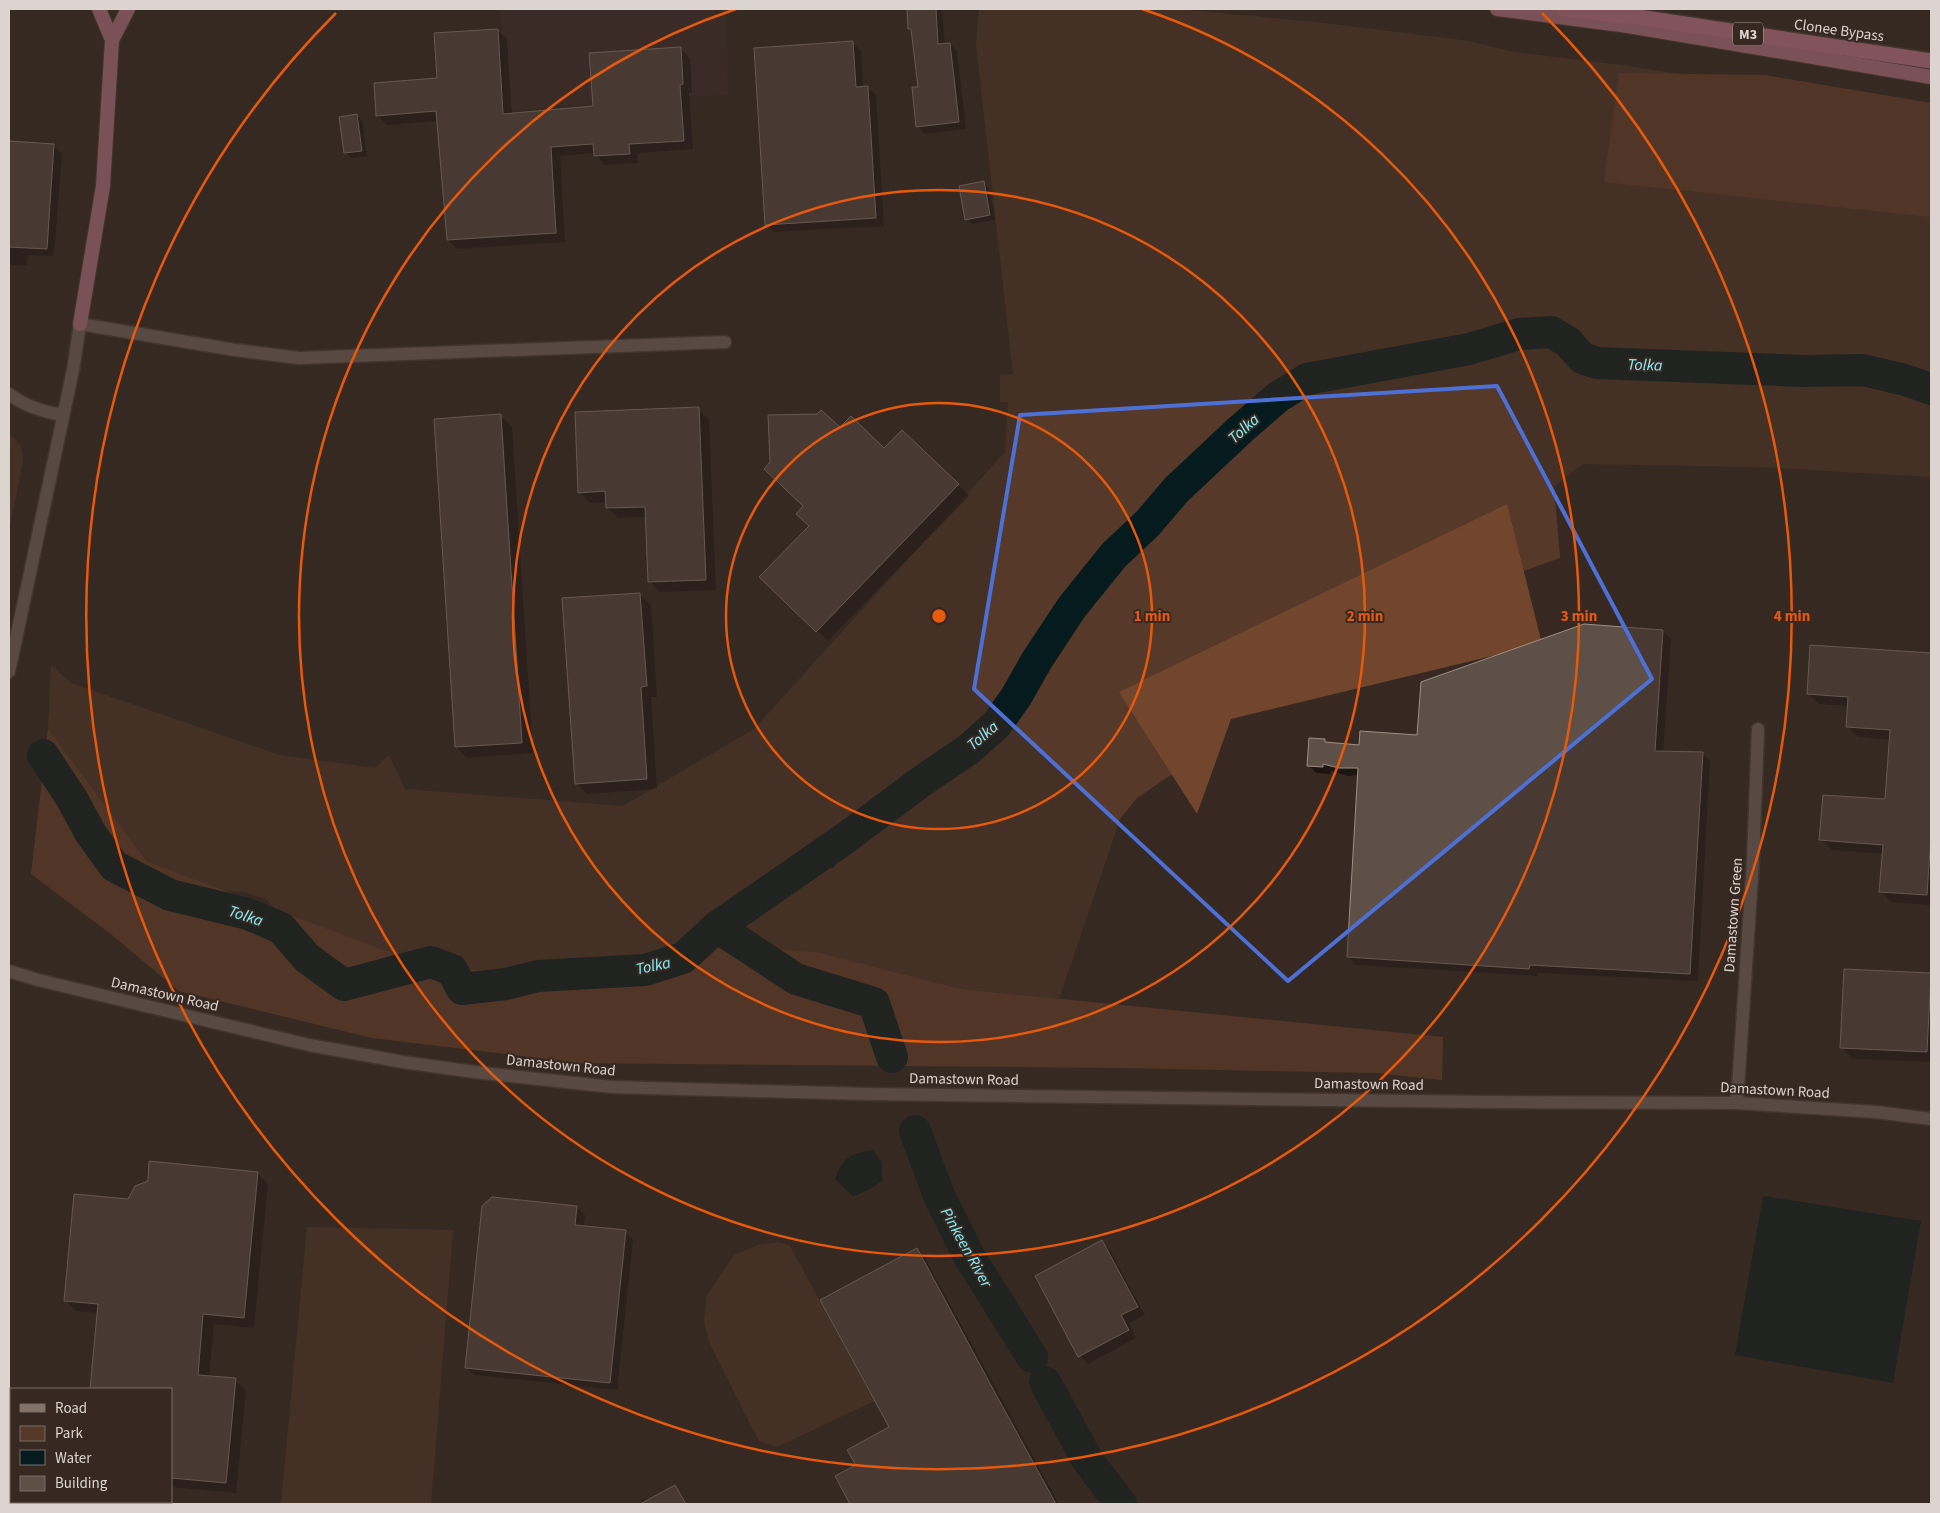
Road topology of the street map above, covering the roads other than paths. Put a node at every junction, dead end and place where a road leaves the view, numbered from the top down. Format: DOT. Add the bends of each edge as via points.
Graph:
graph roads {
  1 [pos="99,9"];
  2 [pos="128,9"];
  3 [pos="1497,9"];
  4 [pos="1564,9"];
  5 [pos="112,40"];
  6 [pos="1931,61"];
  7 [pos="1931,77"];
  8 [pos="80,324"];
  9 [pos="725,342"];
  10 [pos="9,394"];
  11 [pos="63,414"];
  12 [pos="9,672"];
  13 [pos="1758,729"];
  14 [pos="9,971"];
  15 [pos="1737,1103"];
  16 [pos="1931,1119"];
  1 -- 5 [label="highway"];
  2 -- 5 [label="highway"];
  3 -- 7 [label="highway" via="1638,27"];
  4 -- 6 [label="highway, Clonee Bypass / M3"];
  5 -- 8 [label="highway" via="103,186"];
  8 -- 9 [label="street" via="299,358"];
  8 -- 11 [label="street"];
  10 -- 11 [label="street" via="41,410"];
  11 -- 12 [label="street"];
  13 -- 15 [label="street, Damastown Green"];
  14 -- 15 [label="street, Damastown Road" via="309,1045 509,1077 612,1087 867,1094"];
  15 -- 16 [label="street, Damastown Road"];
}
